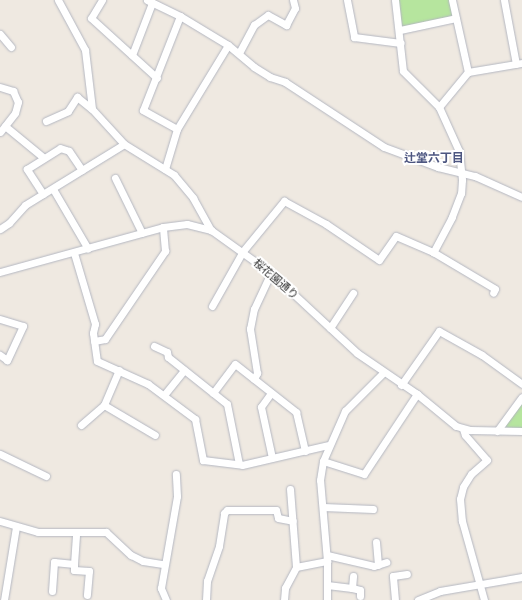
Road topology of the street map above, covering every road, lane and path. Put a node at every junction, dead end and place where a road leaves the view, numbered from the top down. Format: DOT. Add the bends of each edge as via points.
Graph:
graph roads {
  1 [pos="58,0"];
  2 [pos="102,0"];
  3 [pos="293,0"];
  4 [pos="347,0"];
  5 [pos="394,0"];
  6 [pos="452,0"];
  7 [pos="504,0"];
  8 [pos="152,2"];
  9 [pos="180,16"];
  10 [pos="456,18"];
  11 [pos="400,30"];
  12 [pos="0,34"];
  13 [pos="401,43"];
  14 [pos="228,45"];
  15 [pos="11,47"];
  16 [pos="239,53"];
  17 [pos="132,55"];
  18 [pos="519,63"];
  19 [pos="468,72"];
  20 [pos="156,78"];
  21 [pos="0,87"];
  22 [pos="439,107"];
  23 [pos="92,109"];
  24 [pos="46,121"];
  25 [pos="5,126"];
  26 [pos="177,129"];
  27 [pos="0,132"];
  28 [pos="124,144"];
  29 [pos="44,158"];
  30 [pos="165,169"];
  31 [pos="82,170"];
  32 [pos="461,173"];
  33 [pos="115,178"];
  34 [pos="53,189"];
  35 [pos="43,194"];
  36 [pos="522,197"];
  37 [pos="163,227"];
  38 [pos="0,229"];
  39 [pos="211,230"];
  40 [pos="142,233"];
  41 [pos="88,249"];
  42 [pos="243,251"];
  43 [pos="434,252"];
  44 [pos="74,253"];
  45 [pos="1,269"];
  46 [pos="271,273"];
  47 [pos="353,293"];
  48 [pos="493,293"];
  49 [pos="212,306"];
  50 [pos="0,319"];
  51 [pos="330,328"];
  52 [pos="94,341"];
  53 [pos="154,346"];
  54 [pos="0,355"];
  55 [pos="119,370"];
  56 [pos="184,370"];
  57 [pos="383,373"];
  58 [pos="254,379"];
  59 [pos="522,384"];
  60 [pos="400,385"];
  61 [pos="213,393"];
  62 [pos="271,393"];
  63 [pos="417,394"];
  64 [pos="164,395"];
  65 [pos="522,397"];
  66 [pos="104,405"];
  67 [pos="81,425"];
  68 [pos="463,429"];
  69 [pos="497,431"];
  70 [pos="522,431"];
  71 [pos="155,435"];
  72 [pos="328,445"];
  73 [pos="305,451"];
  74 [pos="0,454"];
  75 [pos="272,458"];
  76 [pos="323,460"];
  77 [pos="238,464"];
  78 [pos="176,474"];
  79 [pos="46,476"];
  80 [pos="290,489"];
  81 [pos="323,507"];
  82 [pos="373,509"];
  83 [pos="0,521"];
  84 [pos="293,521"];
  85 [pos="16,527"];
  86 [pos="76,532"];
  87 [pos="376,542"];
  88 [pos="327,558"];
  89 [pos="386,562"];
  90 [pos="74,564"];
  91 [pos="163,564"];
  92 [pos="378,565"];
  93 [pos="296,567"];
  94 [pos="407,574"];
  95 [pos="353,576"];
  96 [pos="522,577"];
  97 [pos="479,583"];
  98 [pos="327,585"];
  99 [pos="352,588"];
  100 [pos="52,591"];
  101 [pos="87,595"];
  102 [pos="360,596"];
  103 [pos="4,600"];
  104 [pos="166,600"];
  105 [pos="206,600"];
  106 [pos="284,600"];
  107 [pos="326,600"];
  108 [pos="395,600"];
  109 [pos="418,600"];
  110 [pos="484,600"];
  1 -- 23 [label="street" via="85,50"];
  2 -- 17 [label="street" via="91,18"];
  3 -- 16 [label="street" via="295,8 286,25 268,15 254,25"];
  4 -- 13 [label="street" via="354,37"];
  5 -- 11 [label="street"];
  6 -- 10 [label="street"];
  7 -- 18 [label="street"];
  8 -- 9 [label="street"];
  8 -- 17 [label="street"];
  9 -- 14 [label="street"];
  9 -- 20 [label="street"];
  10 -- 11 [label="street"];
  10 -- 19 [label="street"];
  11 -- 13 [label="street"];
  12 -- 15 [label="street"];
  13 -- 22 [label="street" via="403,71"];
  14 -- 16 [label="street"];
  14 -- 26 [label="street"];
  16 -- 32 [label="street" via="254,67 270,77 285,82 384,147"];
  17 -- 20 [label="street"];
  18 -- 19 [label="street"];
  19 -- 22 [label="street"];
  20 -- 26 [label="street" via="143,110"];
  21 -- 25 [label="street" via="14,91 18,102 15,113"];
  22 -- 32 [label="street" via="459,151"];
  23 -- 24 [label="street" via="77,98 68,111"];
  23 -- 28 [label="street"];
  25 -- 27 [label="street"];
  25 -- 29 [label="street"];
  26 -- 30 [label="street"];
  28 -- 30 [label="street"];
  28 -- 31 [label="street"];
  29 -- 31 [label="street" via="60,148 69,151"];
  29 -- 35 [label="street" via="28,169"];
  30 -- 39 [label="street" via="174,175 193,198"];
  31 -- 34 [label="street"];
  32 -- 36 [label="street"];
  32 -- 43 [label="street" via="461,193"];
  33 -- 40 [label="street"];
  34 -- 35 [label="street"];
  34 -- 41 [label="street"];
  35 -- 38 [label="street" via="25,205"];
  37 -- 39 [label="street, 桜花園通り" via="187,224"];
  37 -- 40 [label="street, 桜花園通り"];
  37 -- 52 [label="street" via="165,251 105,339"];
  39 -- 42 [label="street, 桜花園通り"];
  40 -- 41 [label="street, 桜花園通り"];
  41 -- 44 [label="street, 桜花園通り"];
  42 -- 43 [label="street" via="284,201 326,224 379,260 396,236"];
  42 -- 46 [label="street, 桜花園通り"];
  42 -- 49 [label="street"];
  43 -- 48 [label="street" via="495,289"];
  44 -- 45 [label="street, 桜花園通り"];
  44 -- 52 [label="street" via="95,324"];
  46 -- 51 [label="street, 桜花園通り"];
  46 -- 58 [label="street" via="254,309 250,329 257,373"];
  47 -- 51 [label="street"];
  50 -- 54 [label="street" via="23,326 7,360"];
  51 -- 57 [label="street, 桜花園通り"];
  52 -- 55 [label="street" via="97,361"];
  53 -- 56 [label="street" via="167,352 168,357"];
  55 -- 64 [label="street" via="144,381"];
  55 -- 66 [label="street"];
  56 -- 61 [label="street"];
  56 -- 64 [label="street"];
  57 -- 60 [label="street, 桜花園通り"];
  57 -- 72 [label="street" via="345,411"];
  58 -- 61 [label="street" via="235,364"];
  58 -- 62 [label="street"];
  59 -- 60 [label="street" via="482,355 439,331"];
  60 -- 63 [label="street, 桜花園通り"];
  61 -- 77 [label="street" via="227,404"];
  62 -- 73 [label="street" via="296,412"];
  62 -- 75 [label="street" via="261,406"];
  63 -- 68 [label="street, 桜花園通り" via="444,418"];
  63 -- 76 [label="street" via="364,474"];
  64 -- 77 [label="street" via="195,419 203,460"];
  65 -- 69 [label="street"];
  66 -- 67 [label="street"];
  66 -- 71 [label="street"];
  68 -- 69 [label="street, 桜花園通り"];
  68 -- 97 [label="street" via="465,435 487,460 472,474 463,487 460,499 462,521"];
  69 -- 70 [label="street, 桜花園通り"];
  72 -- 73 [label="street"];
  72 -- 76 [label="street"];
  73 -- 75 [label="street"];
  74 -- 79 [label="street"];
  75 -- 77 [label="street"];
  76 -- 81 [label="street" via="320,480"];
  78 -- 91 [label="street" via="177,496"];
  80 -- 84 [label="street"];
  81 -- 82 [label="street"];
  81 -- 88 [label="street"];
  83 -- 85 [label="street"];
  84 -- 93 [label="street"];
  84 -- 105 [label="street" via="278,518 276,510 227,510 224,513 218,546 207,581"];
  85 -- 86 [label="street" via="38,532"];
  85 -- 103 [label="street"];
  86 -- 90 [label="street"];
  86 -- 91 [label="street" via="106,532 131,555 144,561"];
  87 -- 92 [label="street"];
  88 -- 92 [label="street"];
  88 -- 93 [label="street"];
  88 -- 98 [label="street"];
  89 -- 92 [label="street"];
  90 -- 100 [label="street" via="54,562"];
  90 -- 101 [label="street" via="74,570 88,571"];
  91 -- 104 [label="street" via="161,588"];
  93 -- 106 [label="street" via="285,588"];
  94 -- 108 [label="street" via="393,576"];
  95 -- 99 [label="street"];
  96 -- 97 [label="street" via="504,582"];
  97 -- 109 [label="street" via="424,595"];
  97 -- 110 [label="street"];
  98 -- 99 [label="street"];
  98 -- 107 [label="street"];
  99 -- 102 [label="street" via="360,590"];
}
